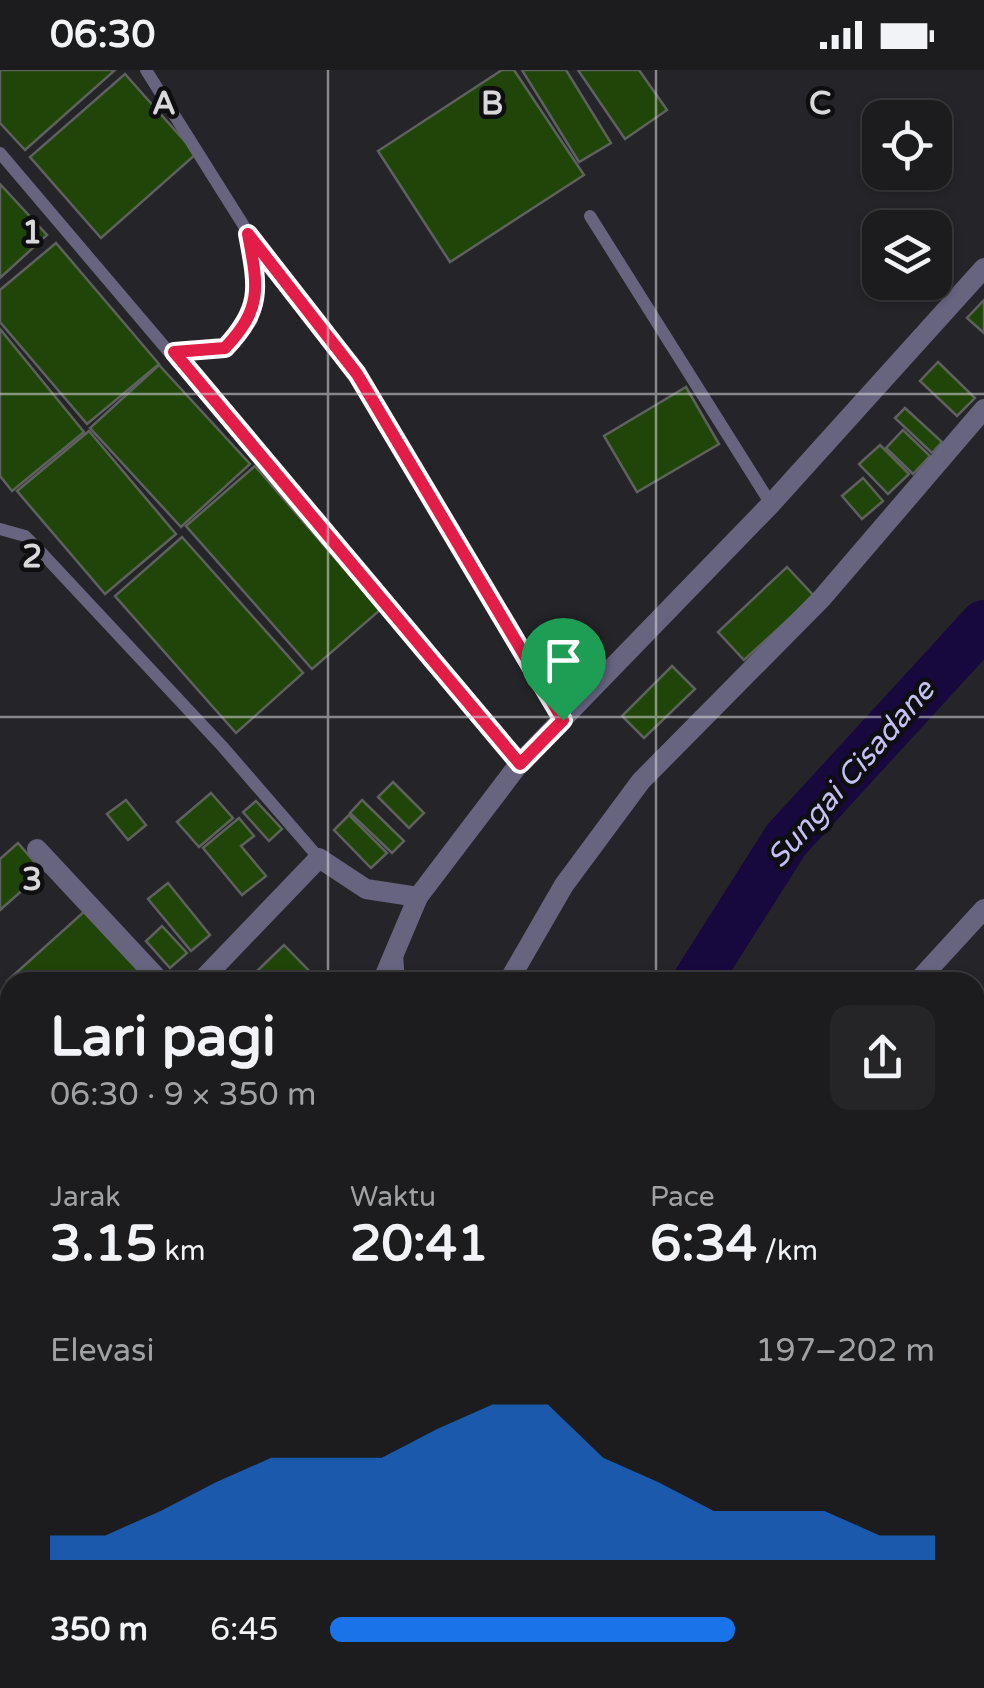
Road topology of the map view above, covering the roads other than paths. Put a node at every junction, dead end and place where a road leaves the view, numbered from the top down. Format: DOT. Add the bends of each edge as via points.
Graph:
graph roads {
  1 [pos="146,70"];
  2 [pos="0,153"];
  3 [pos="590,216"];
  4 [pos="248,234"];
  5 [pos="984,268"];
  6 [pos="174,352"];
  7 [pos="984,410"];
  8 [pos="771,504"];
  9 [pos="0,529"];
  10 [pos="563,720"];
  11 [pos="520,764"];
  12 [pos="37,849"];
  13 [pos="319,858"];
  14 [pos="418,897"];
  15 [pos="984,910"];
  16 [pos="397,951"];
  17 [pos="152,972"];
  18 [pos="210,972"];
  19 [pos="387,972"];
  20 [pos="398,972"];
  21 [pos="514,972"];
  22 [pos="926,972"];
  1 -- 4 [label="lane"];
  2 -- 6 [label="lane"];
  3 -- 8 [label="lane"];
  4 -- 6 [label="lane" via="255,271 252,320 225,348"];
  4 -- 10 [label="lane" via="357,374"];
  5 -- 8 [label="street"];
  6 -- 11 [label="lane"];
  7 -- 21 [label="street" via="822,598 641,781 564,884"];
  8 -- 10 [label="street"];
  9 -- 13 [label="lane" via="25,536 39,550"];
  10 -- 11 [label="street"];
  11 -- 14 [label="street"];
  12 -- 17 [label="street"];
  13 -- 14 [label="street" via="366,888"];
  13 -- 18 [label="street"];
  14 -- 16 [label="street"];
  15 -- 22 [label="street"];
  16 -- 19 [label="street"];
  16 -- 20 [label="lane"];
}
